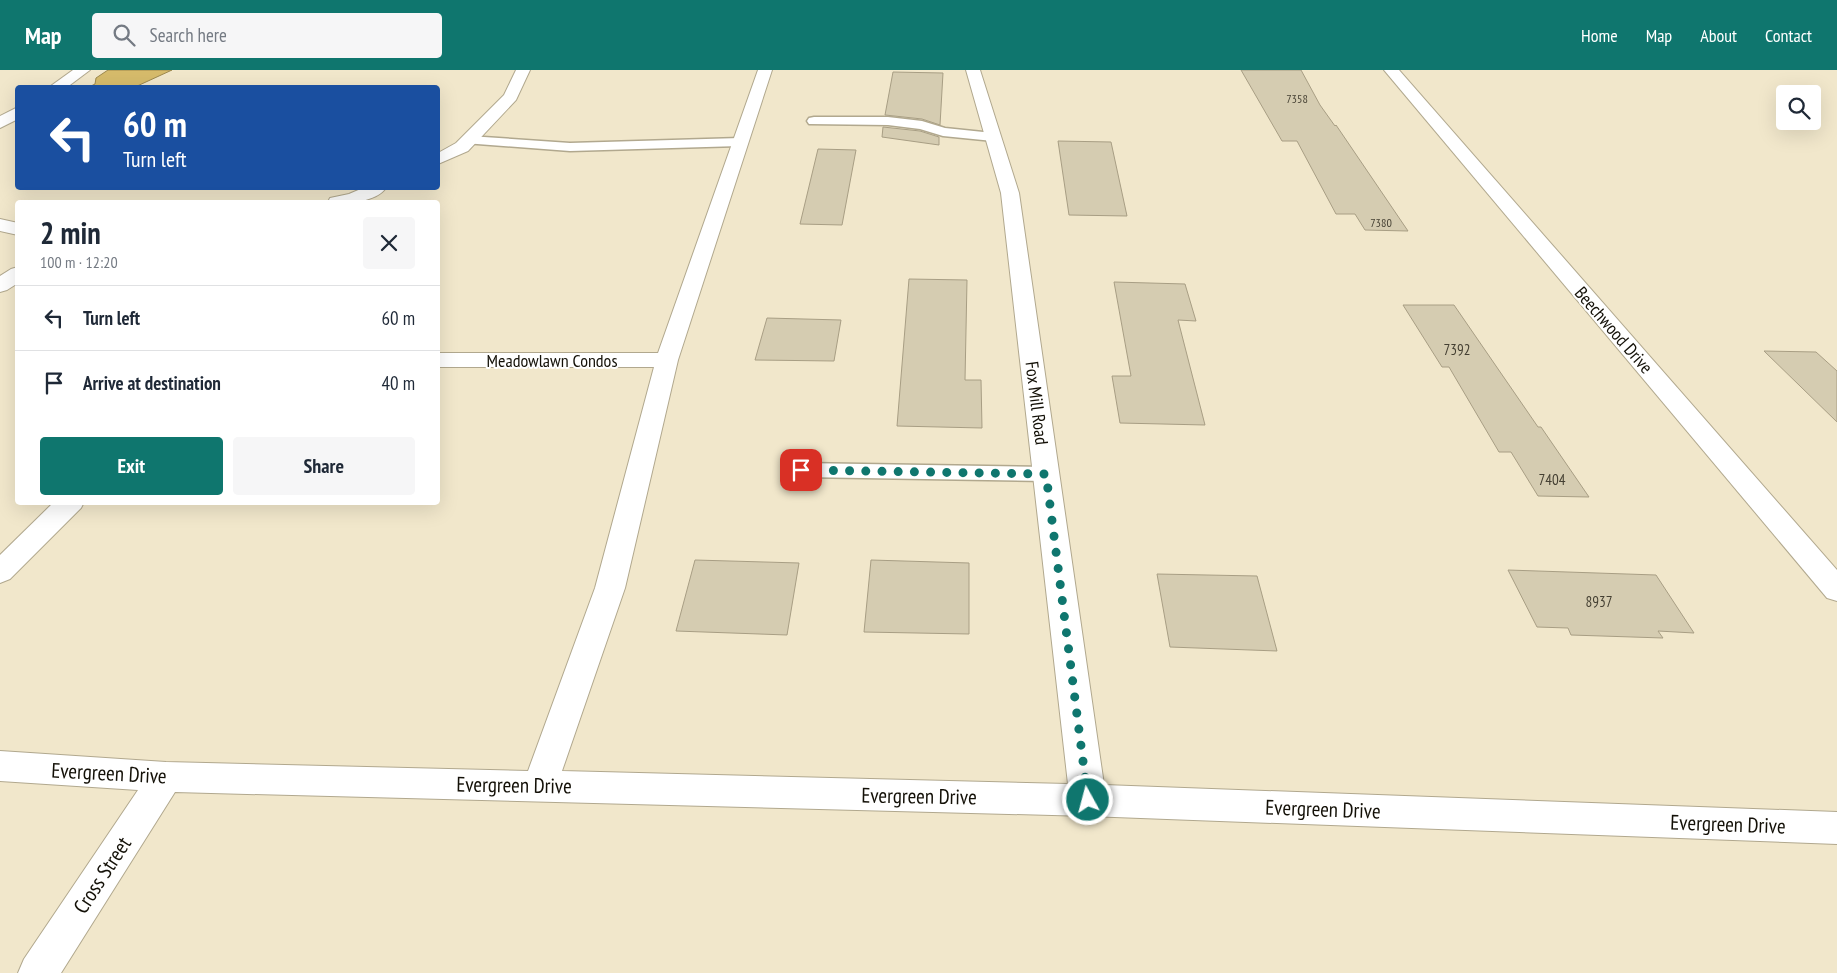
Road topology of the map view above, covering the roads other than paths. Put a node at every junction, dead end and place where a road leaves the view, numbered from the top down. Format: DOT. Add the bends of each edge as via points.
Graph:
graph roads {
  1 [pos="83,70"];
  2 [pos="523,70"];
  3 [pos="765,70"];
  4 [pos="973,70"];
  5 [pos="1391,70"];
  6 [pos="60,85"];
  7 [pos="814,121"];
  8 [pos="993,137"];
  9 [pos="468,140"];
  10 [pos="740,142"];
  11 [pos="440,158"];
  12 [pos="373,190"];
  13 [pos="346,200"];
  14 [pos="0,225"];
  15 [pos="15,228"];
  16 [pos="15,276"];
  17 [pos="0,286"];
  18 [pos="440,360"];
  19 [pos="667,360"];
  20 [pos="801,470"];
  21 [pos="1046,474"];
  22 [pos="68,505"];
  23 [pos="0,572"];
  24 [pos="1837,590"];
  25 [pos="0,766"];
  26 [pos="166,777"];
  27 [pos="540,785"];
  28 [pos="1088,800"];
  29 [pos="1837,828"];
  30 [pos="38,973"];
  1 -- 6 [label="street"];
  2 -- 9 [label="street" via="511,97"];
  3 -- 10 [label="street"];
  4 -- 8 [label="street, Fox Mill Road"];
  5 -- 24 [label="street, Beechwood Drive"];
  7 -- 8 [label="lane" via="888,121 922,125 942,132"];
  8 -- 21 [label="street, Fox Mill Road" via="1010,193"];
  9 -- 10 [label="lane" via="570,147"];
  9 -- 11 [label="street" via="462,147"];
  10 -- 19 [label="street"];
  12 -- 13 [label="street"];
  14 -- 15 [label="street"];
  16 -- 17 [label="street"];
  18 -- 19 [label="street, Meadowlawn Condos"];
  19 -- 27 [label="street" via="610,588"];
  20 -- 21 [label="lane"];
  21 -- 28 [label="street, Fox Mill Road"];
  22 -- 23 [label="street"];
  25 -- 26 [label="street, Evergreen Drive"];
  26 -- 27 [label="street, Evergreen Drive"];
  26 -- 30 [label="street, Cross Street"];
  27 -- 28 [label="street, Evergreen Drive"];
  28 -- 29 [label="street, Evergreen Drive"];
}
